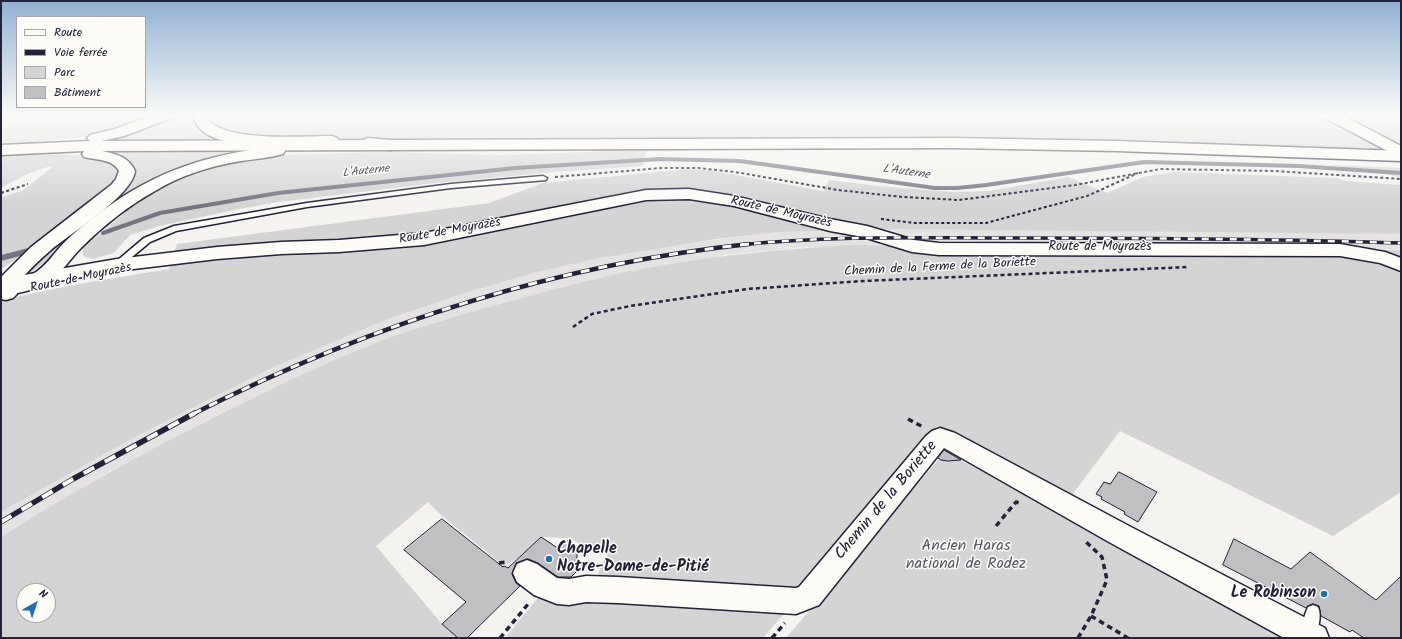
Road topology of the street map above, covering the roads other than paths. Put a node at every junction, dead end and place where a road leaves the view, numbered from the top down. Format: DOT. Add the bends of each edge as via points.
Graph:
graph roads {
  1 [pos="54,146"];
  2 [pos="295,146"];
  3 [pos="511,146"];
  4 [pos="1105,146"];
  5 [pos="1389,146"];
  6 [pos="43,148"];
  7 [pos="1,150"];
  8 [pos="1401,152"];
  9 [pos="1,154"];
  10 [pos="1401,156"];
  11 [pos="543,178"];
  12 [pos="162,261"];
  13 [pos="117,265"];
  14 [pos="1401,265"];
  15 [pos="44,276"];
  16 [pos="3,287"];
  17 [pos="535,579"];
  18 [pos="1312,628"];
  1 -- 6 [label="main road"];
  2 -- 6 [label="main road"];
  3 -- 15 [label="main road" via="501,149 282,151 213,161 177,173 133,197 70,248"];
  4 -- 10 [label="main road"];
  5 -- 8 [label="main road"];
  6 -- 7 [label="main road"];
  9 -- 16 [label="main road" via="99,154 112,157 126,169 126,176 118,188 37,252"];
  11 -- 13 [label="lane" via="451,186 307,205 174,229 147,240"];
  12 -- 13 [label="main road, Route de Moyrazès"];
  12 -- 14 [label="main road, Route de Moyrazès" via="249,250 339,246 424,238 646,195 689,194 734,201 867,232 912,246 939,249 1340,250 1385,258"];
  12 -- 16 [label="main road, Route de Moyrazès" via="101,276"];
  13 -- 15 [label="main road, Route de Moyrazès"];
  15 -- 16 [label="main road" via="27,284"];
  17 -- 18 [label="street, Chemin de la Boriette" via="558,591 569,592 586,589 618,590 796,601 809,596 940,437 1112,530"];
}
